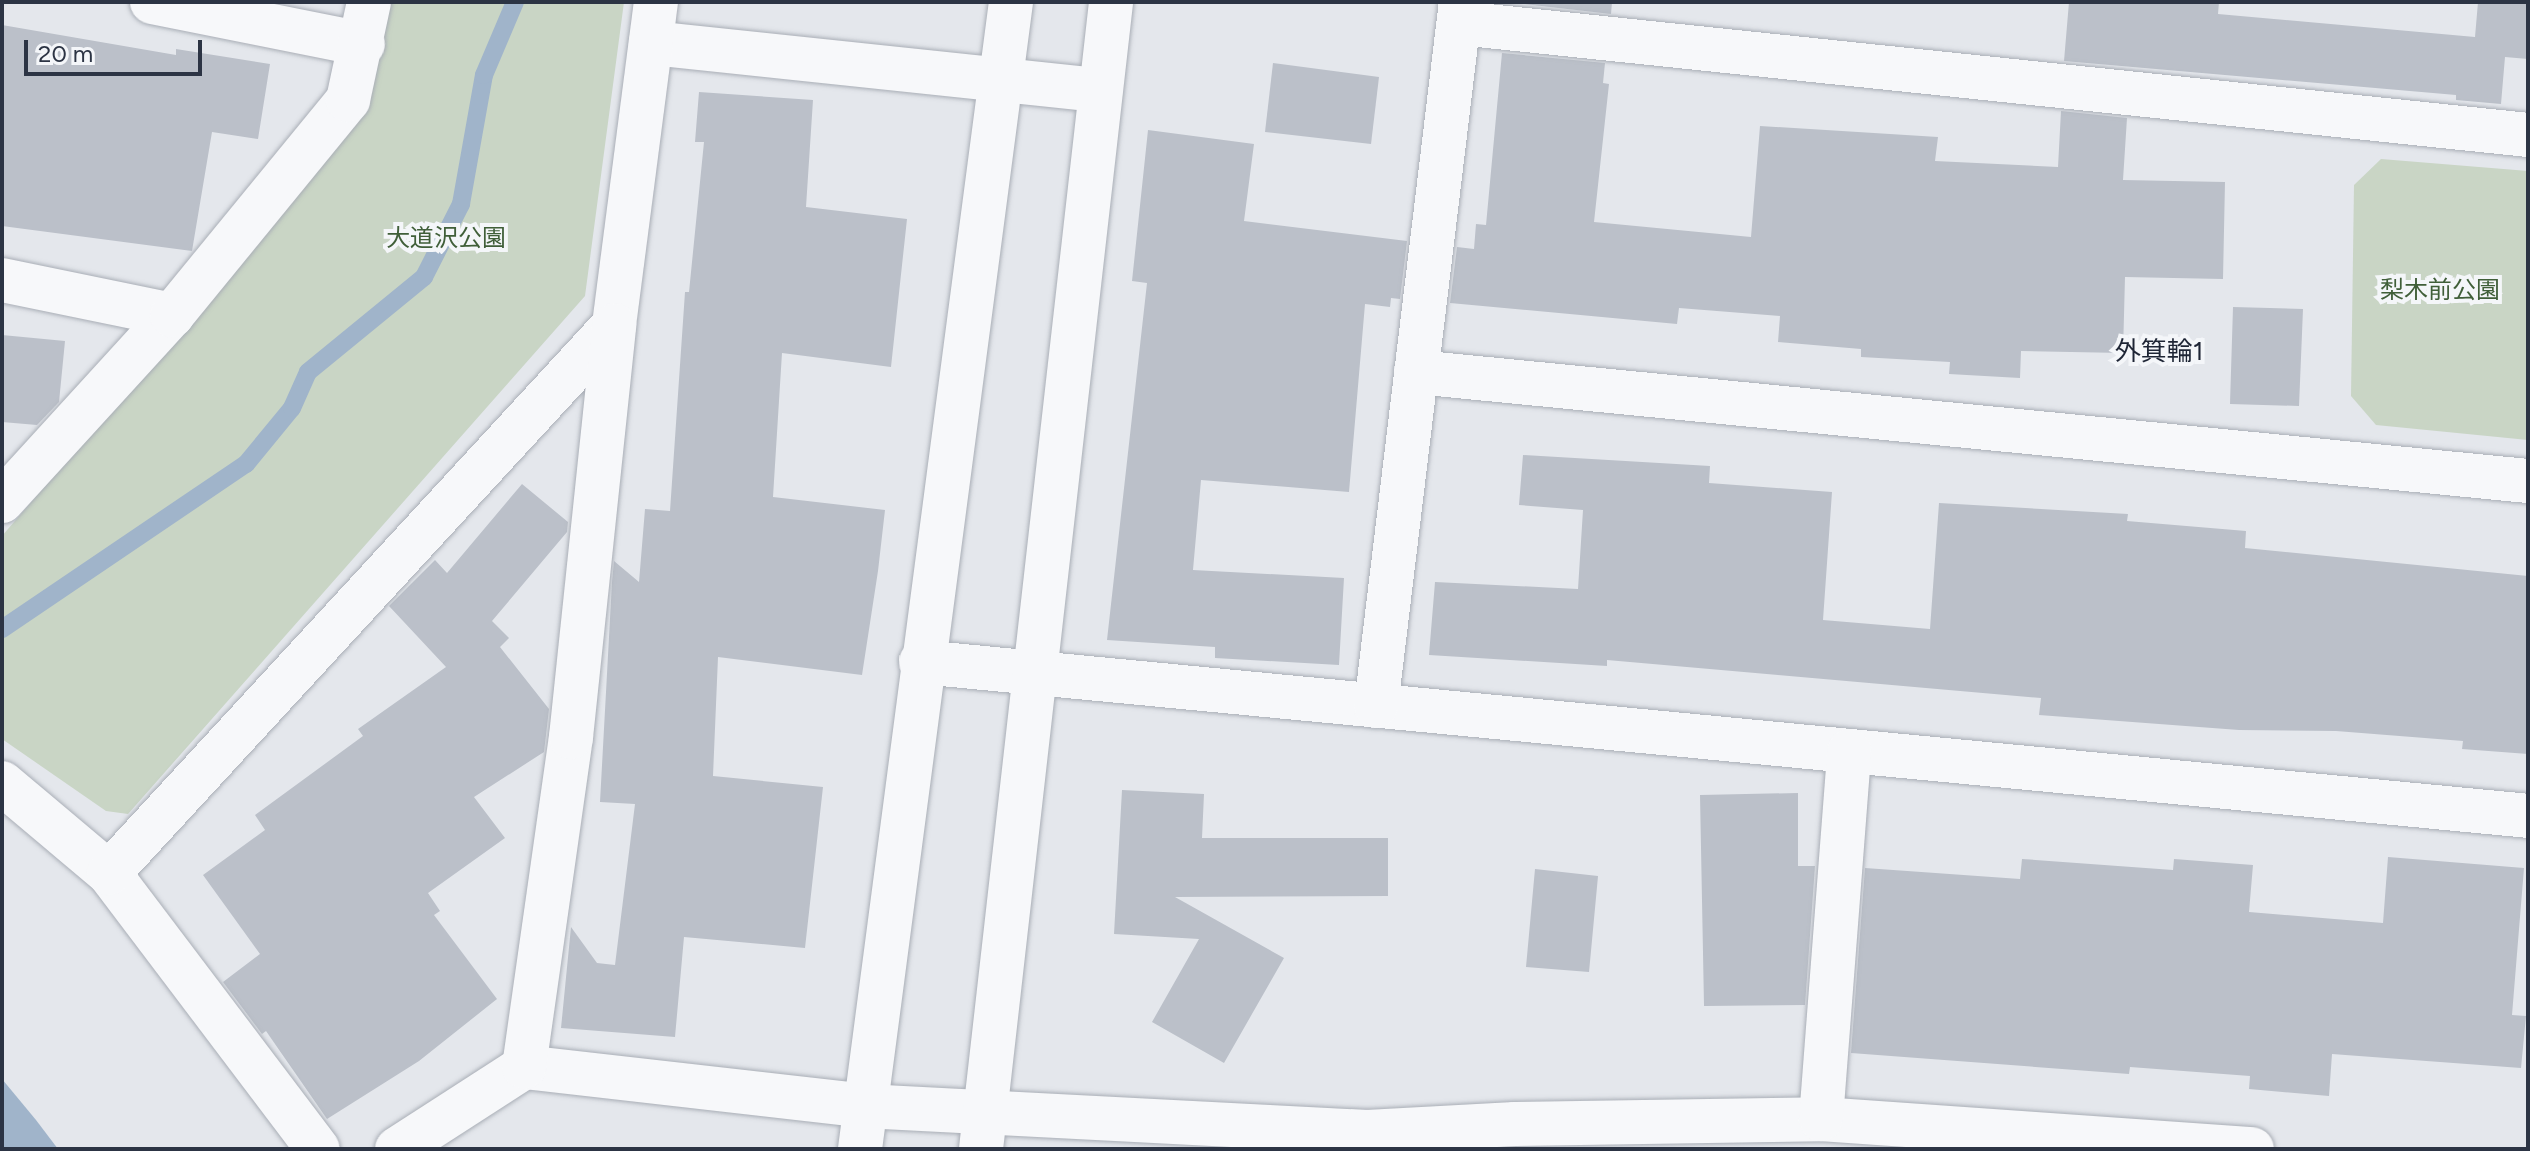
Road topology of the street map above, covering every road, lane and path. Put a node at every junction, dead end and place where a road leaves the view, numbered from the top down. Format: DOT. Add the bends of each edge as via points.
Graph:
graph roads {
  1 [pos="152,2"];
  2 [pos="1011,2"];
  3 [pos="1111,2"];
  4 [pos="1460,13"];
  5 [pos="653,22"];
  6 [pos="366,23"];
  7 [pos="1001,80"];
  8 [pos="1101,90"];
  9 [pos="2528,135"];
  10 [pos="2,280"];
  11 [pos="172,315"];
  12 [pos="614,325"];
  13 [pos="1416,372"];
  14 [pos="2528,481"];
  15 [pos="2,501"];
  16 [pos="921,662"];
  17 [pos="1036,673"];
  18 [pos="1376,706"];
  19 [pos="1849,751"];
  20 [pos="2,783"];
  21 [pos="2528,816"];
  22 [pos="109,873"];
  23 [pos="524,1067"];
  24 [pos="864,1106"];
  25 [pos="1821,1119"];
  26 [pos="983,1131"];
  27 [pos="1366,1141"];
  28 [pos="318,1149"];
  29 [pos="397,1149"];
  30 [pos="860,1149"];
  31 [pos="2252,1149"];
  1 -- 6 [label="street"];
  2 -- 7 [label="street"];
  3 -- 8 [label="street"];
  4 -- 9 [label="street"];
  4 -- 13 [label="street"];
  5 -- 7 [label="street"];
  5 -- 12 [label="street"];
  6 -- 11 [label="street" via="348,100"];
  7 -- 8 [label="street"];
  7 -- 16 [label="street"];
  8 -- 17 [label="street"];
  10 -- 11 [label="street"];
  11 -- 15 [label="street"];
  12 -- 22 [label="street"];
  12 -- 23 [label="street" via="571,737"];
  13 -- 14 [label="street"];
  13 -- 18 [label="street"];
  16 -- 17 [label="street"];
  16 -- 24 [label="street"];
  17 -- 18 [label="street"];
  17 -- 26 [label="street"];
  18 -- 19 [label="street"];
  19 -- 21 [label="street"];
  19 -- 25 [label="street"];
  20 -- 22 [label="street"];
  22 -- 28 [label="street"];
  23 -- 24 [label="street"];
  23 -- 29 [label="street"];
  24 -- 26 [label="street"];
  24 -- 30 [label="street"];
  25 -- 27 [label="street" via="1515,1124"];
  25 -- 31 [label="street"];
  26 -- 27 [label="street"];
}
